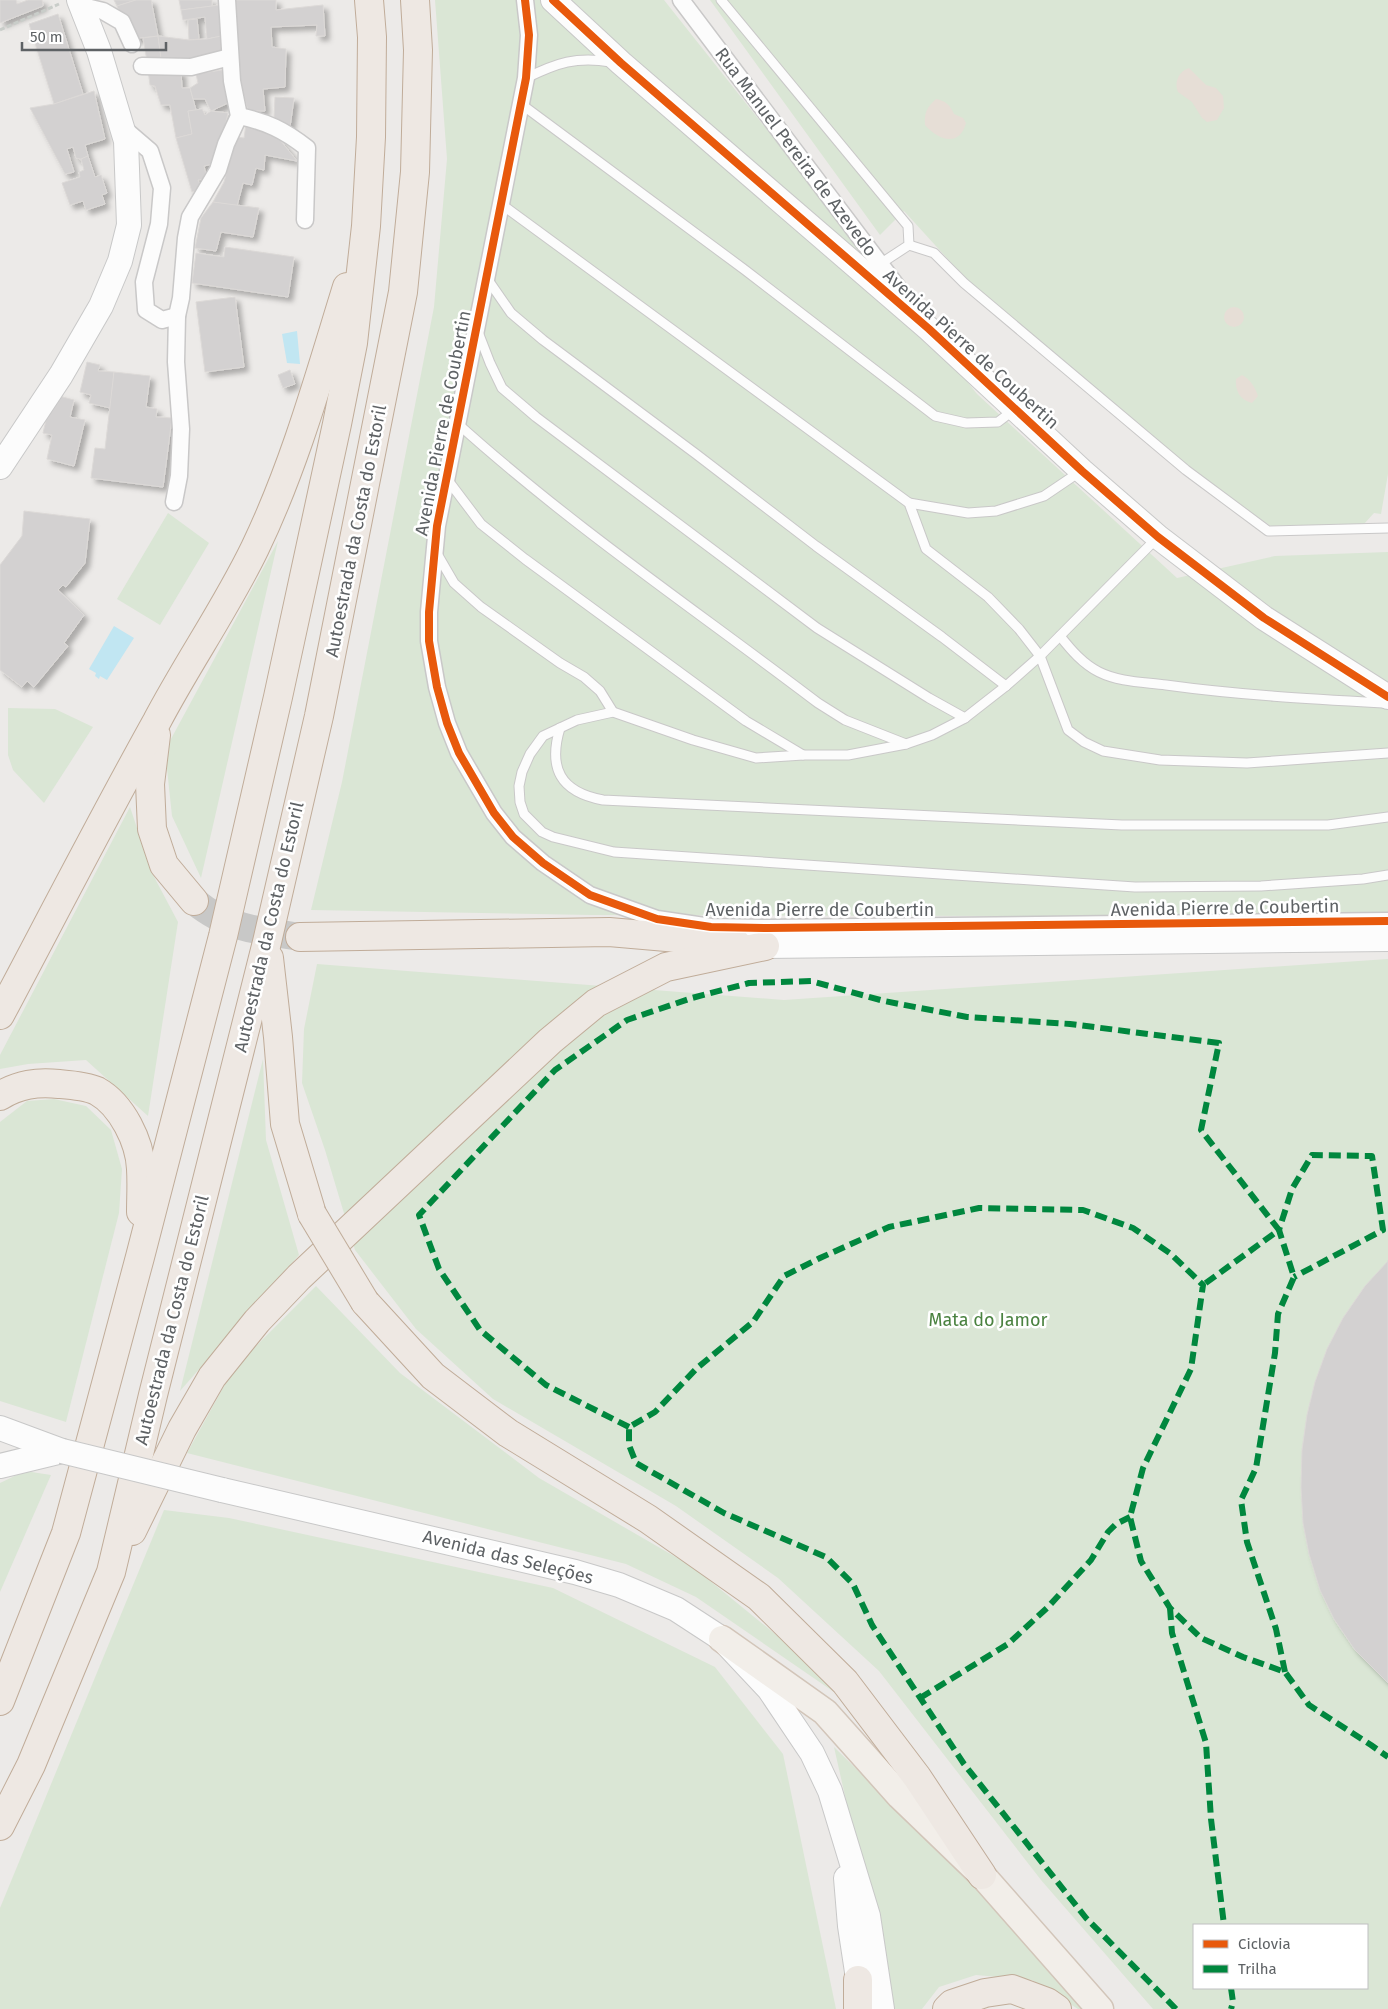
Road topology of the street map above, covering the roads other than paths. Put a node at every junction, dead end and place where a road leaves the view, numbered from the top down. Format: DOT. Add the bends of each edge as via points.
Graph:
graph roads {
  1 [pos="227,0"];
  2 [pos="369,0"];
  3 [pos="415,0"];
  4 [pos="526,0"];
  5 [pos="553,0"];
  6 [pos="681,0"];
  7 [pos="721,0"];
  8 [pos="74,3"];
  9 [pos="132,44"];
  10 [pos="230,57"];
  11 [pos="621,63"];
  12 [pos="142,66"];
  13 [pos="526,78"];
  14 [pos="521,104"];
  15 [pos="239,116"];
  16 [pos="122,127"];
  17 [pos="501,204"];
  18 [pos="306,220"];
  19 [pos="366,226"];
  20 [pos="910,245"];
  21 [pos="880,264"];
  22 [pos="486,276"];
  23 [pos="177,316"];
  24 [pos="477,329"];
  25 [pos="929,329"];
  26 [pos="1015,409"];
  27 [pos="458,423"];
  28 [pos="0,467"];
  29 [pos="1082,470"];
  30 [pos="446,479"];
  31 [pos="174,502"];
  32 [pos="909,503"];
  33 [pos="1388,528"];
  34 [pos="1158,537"];
  35 [pos="434,549"];
  36 [pos="1060,636"];
  37 [pos="1040,656"];
  38 [pos="1006,686"];
  39 [pos="1388,697"];
  40 [pos="1388,703"];
  41 [pos="613,712"];
  42 [pos="965,718"];
  43 [pos="158,719"];
  44 [pos="560,728"];
  45 [pos="906,744"];
  46 [pos="1388,753"];
  47 [pos="803,755"];
  48 [pos="1388,817"];
  49 [pos="1388,875"];
  50 [pos="194,901"];
  51 [pos="1388,921"];
  52 [pos="300,937"];
  53 [pos="1388,939"];
  54 [pos="267,942"];
  55 [pos="765,946"];
  56 [pos="0,1015"];
  57 [pos="0,1096"];
  58 [pos="140,1257"];
  59 [pos="6,1430"];
  60 [pos="62,1451"];
  61 [pos="1,1466"];
  62 [pos="111,1572"];
  63 [pos="722,1639"];
  64 [pos="0,1701"];
  65 [pos="0,1826"];
  66 [pos="841,1829"];
  67 [pos="982,1876"];
  68 [pos="858,1980"];
  69 [pos="858,2009"];
  70 [pos="862,2009"];
  71 [pos="882,2009"];
  72 [pos="947,2009"];
  73 [pos="1057,2009"];
  74 [pos="1100,2009"];
  1 -- 10 [label="street"];
  2 -- 19 [label="highway" via="371,137"];
  3 -- 54 [label="highway, Autoestrada da Costa do Estoril" via="418,50 415,172 403,292 338,624"];
  4 -- 13 [label="street, Avenida Pierre de Coubertin" via="529,35"];
  5 -- 11 [label="street, Avenida Pierre de Coubertin"];
  6 -- 21 [label="street, Rua Manuel Pereira de Azevedo"];
  7 -- 20 [label="lane" via="908,226"];
  8 -- 9 [label="street" via="103,11 122,22"];
  8 -- 16 [label="street" via="99,51"];
  10 -- 12 [label="street" via="191,66"];
  10 -- 15 [label="street"];
  11 -- 13 [label="lane" via="582,58 552,66"];
  11 -- 25 [label="street, Avenida Pierre de Coubertin"];
  13 -- 14 [label="street, Avenida Pierre de Coubertin"];
  14 -- 17 [label="street, Avenida Pierre de Coubertin"];
  14 -- 26 [label="lane" via="745,270 934,416 966,423 998,422"];
  15 -- 18 [label="street" via="265,122 288,133 306,148"];
  15 -- 23 [label="street" via="218,170 190,217"];
  16 -- 23 [label="street" via="150,151 162,188 160,224 144,282 146,310 162,320"];
  16 -- 28 [label="street" via="128,163 129,225 120,261 101,306 61,375"];
  17 -- 22 [label="street, Avenida Pierre de Coubertin"];
  17 -- 32 [label="lane"];
  19 -- 43 [label="highway" via="308,412 276,500 222,612"];
  19 -- 58 [label="highway" via="353,343 278,697 223,936"];
  20 -- 21 [label="lane"];
  20 -- 33 [label="lane" via="934,253 964,283 1186,470 1268,531"];
  21 -- 25 [label="street, Rua Manuel Pereira de Azevedo"];
  22 -- 24 [label="street, Avenida Pierre de Coubertin"];
  22 -- 38 [label="lane" via="511,313 543,340"];
  23 -- 31 [label="street" via="176,362 181,429"];
  24 -- 27 [label="street, Avenida Pierre de Coubertin"];
  24 -- 42 [label="lane" via="502,388 536,417 817,628"];
  25 -- 26 [label="street, Avenida Pierre de Coubertin"];
  26 -- 29 [label="street, Avenida Pierre de Coubertin"];
  27 -- 30 [label="street, Avenida Pierre de Coubertin"];
  27 -- 45 [label="lane" via="552,504 818,703 845,720"];
  29 -- 32 [label="lane" via="1044,496 996,511 968,514"];
  29 -- 34 [label="street, Avenida Pierre de Coubertin"];
  30 -- 35 [label="street, Avenida Pierre de Coubertin"];
  30 -- 47 [label="lane" via="481,524 525,559 746,721"];
  32 -- 37 [label="lane" via="926,549 988,597"];
  34 -- 36 [label="lane"];
  34 -- 39 [label="street, Avenida Pierre de Coubertin" via="1264,618"];
  35 -- 41 [label="lane" via="454,583 481,608 584,677 600,691"];
  35 -- 51 [label="street, Avenida Pierre de Coubertin" via="429,641 436,687 459,753 494,813 513,837 543,863 590,895 657,919 711,926 768,928"];
  36 -- 37 [label="lane"];
  36 -- 40 [label="lane" via="1083,661 1114,678 1255,695"];
  37 -- 38 [label="lane"];
  37 -- 46 [label="lane" via="1068,730 1103,751 1160,760 1246,763"];
  38 -- 42 [label="lane"];
  41 -- 44 [label="lane" via="592,715"];
  41 -- 47 [label="lane" via="756,758"];
  42 -- 45 [label="lane"];
  43 -- 50 [label="highway" via="150,784 152,829 164,865"];
  43 -- 56 [label="highway"];
  44 -- 48 [label="lane" via="555,758 562,779 580,794 603,800 1122,825 1328,825"];
  44 -- 49 [label="lane" via="543,736 522,772 519,786 524,814 542,832 553,837 604,850 1135,887 1261,886"];
  45 -- 47 [label="lane" via="848,755"];
  52 -- 55 [label="highway" via="609,932"];
  53 -- 55 [label="street, Avenida Pierre de Coubertin"];
  54 -- 62 [label="highway, Autoestrada da Costa do Estoril"];
  54 -- 67 [label="highway, bridge" via="284,1124 312,1214 365,1302 432,1376 508,1433 648,1519 759,1597 845,1682 917,1777"];
  55 -- 62 [label="highway" via="666,967 596,1002 543,1047 299,1277 257,1321 212,1377 182,1429"];
  57 -- 58 [label="highway" via="12,1088 31,1083 64,1084 97,1092 115,1108 131,1132 141,1168"];
  58 -- 64 [label="highway" via="66,1533"];
  59 -- 60 [label="street, Avenida das Seleções"];
  60 -- 61 [label="street"];
  60 -- 63 [label="street, Avenida das Seleções, bridge" via="575,1572 619,1585 676,1609"];
  62 -- 65 [label="highway, Autoestrada da Costa do Estoril" via="31,1765"];
  63 -- 66 [label="street, Avenida das Seleções" via="769,1689 812,1752 830,1791"];
  63 -- 67 [label="main road" via="825,1712 900,1796"];
  66 -- 68 [label="street, Avenida das Seleções"];
  66 -- 71 [label="street, Avenida das Seleções" via="868,1916"];
  67 -- 74 [label="main road"];
  68 -- 69 [label="highway"];
  68 -- 70 [label="street, Avenida das Seleções"];
  72 -- 73 [label="highway" via="952,2004 985,1992 1012,1989"];
}
